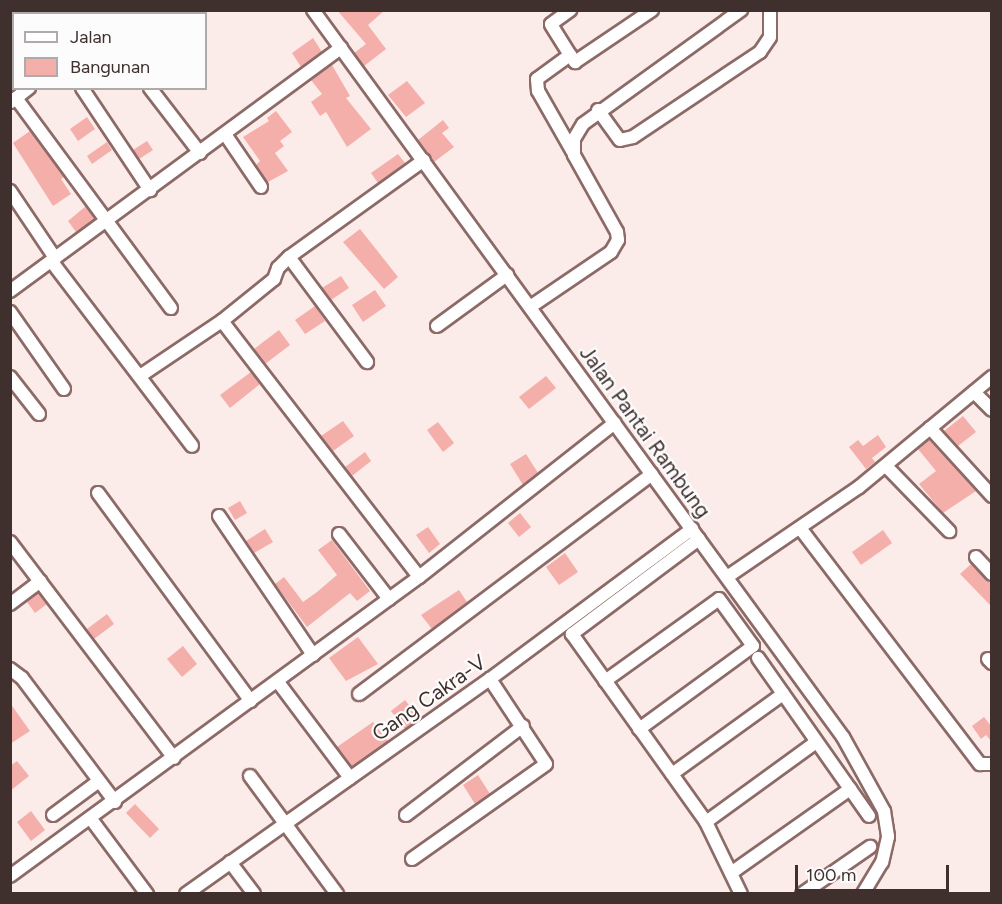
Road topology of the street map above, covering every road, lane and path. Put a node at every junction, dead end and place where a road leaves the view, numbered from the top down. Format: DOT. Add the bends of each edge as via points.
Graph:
graph roads {
  1 [pos="313,10"];
  2 [pos="570,10"];
  3 [pos="652,10"];
  4 [pos="741,10"];
  5 [pos="770,10"];
  6 [pos="341,48"];
  7 [pos="570,55"];
  8 [pos="26,90"];
  9 [pos="83,90"];
  10 [pos="152,90"];
  11 [pos="13,100"];
  12 [pos="598,110"];
  13 [pos="225,134"];
  14 [pos="200,153"];
  15 [pos="574,155"];
  16 [pos="424,159"];
  17 [pos="261,187"];
  18 [pos="150,189"];
  19 [pos="10,191"];
  20 [pos="106,222"];
  21 [pos="289,257"];
  22 [pos="53,260"];
  23 [pos="507,275"];
  24 [pos="10,291"];
  25 [pos="530,307"];
  26 [pos="171,308"];
  27 [pos="10,312"];
  28 [pos="222,321"];
  29 [pos="436,326"];
  30 [pos="367,362"];
  31 [pos="140,376"];
  32 [pos="10,377"];
  33 [pos="992,377"];
  34 [pos="64,390"];
  35 [pos="974,392"];
  36 [pos="992,410"];
  37 [pos="39,414"];
  38 [pos="615,423"];
  39 [pos="930,428"];
  40 [pos="192,446"];
  41 [pos="886,466"];
  42 [pos="652,474"];
  43 [pos="98,493"];
  44 [pos="992,496"];
  45 [pos="219,516"];
  46 [pos="800,528"];
  47 [pos="949,531"];
  48 [pos="339,534"];
  49 [pos="696,534"];
  50 [pos="10,542"];
  51 [pos="976,557"];
  52 [pos="992,574"];
  53 [pos="419,577"];
  54 [pos="727,577"];
  55 [pos="40,581"];
  56 [pos="388,599"];
  57 [pos="10,604"];
  58 [pos="313,655"];
  59 [pos="758,657"];
  60 [pos="10,669"];
  61 [pos="490,679"];
  62 [pos="605,681"];
  63 [pos="278,682"];
  64 [pos="359,694"];
  65 [pos="783,694"];
  66 [pos="251,701"];
  67 [pos="523,726"];
  68 [pos="639,729"];
  69 [pos="816,742"];
  70 [pos="174,758"];
  71 [pos="992,764"];
  72 [pos="672,774"];
  73 [pos="250,776"];
  74 [pos="350,778"];
  75 [pos="99,781"];
  76 [pos="850,789"];
  77 [pos="115,802"];
  78 [pos="53,815"];
  79 [pos="406,815"];
  80 [pos="869,816"];
  81 [pos="90,819"];
  82 [pos="706,822"];
  83 [pos="283,825"];
  84 [pos="870,847"];
  85 [pos="412,860"];
  86 [pos="230,862"];
  87 [pos="731,873"];
  88 [pos="10,876"];
  89 [pos="147,894"];
  90 [pos="186,894"];
  91 [pos="254,894"];
  92 [pos="337,894"];
  93 [pos="741,894"];
  94 [pos="802,894"];
  95 [pos="863,894"];
  1 -- 6 [label="street, Jalan Pantai Rambung"];
  2 -- 7 [label="street" via="551,24"];
  3 -- 7 [label="street" via="576,62"];
  4 -- 12 [label="street"];
  5 -- 12 [label="street" via="770,37 760,52 633,137 620,140"];
  6 -- 13 [label="street"];
  6 -- 16 [label="street, Jalan Pantai Rambung"];
  7 -- 15 [label="street" via="543,74 536,85"];
  8 -- 11 [label="street"];
  9 -- 18 [label="street"];
  10 -- 14 [label="street"];
  11 -- 20 [label="street"];
  12 -- 15 [label="street" via="574,139"];
  13 -- 14 [label="street"];
  13 -- 17 [label="street"];
  14 -- 18 [label="street"];
  15 -- 25 [label="street" via="618,240 611,252"];
  16 -- 21 [label="street"];
  16 -- 23 [label="street, Jalan Pantai Rambung"];
  18 -- 20 [label="street"];
  19 -- 22 [label="street"];
  20 -- 22 [label="street"];
  20 -- 26 [label="street"];
  21 -- 28 [label="street" via="274,279"];
  21 -- 30 [label="street"];
  22 -- 24 [label="street"];
  22 -- 31 [label="street"];
  23 -- 25 [label="street, Jalan Pantai Rambung"];
  23 -- 29 [label="street"];
  25 -- 38 [label="street, Jalan Pantai Rambung"];
  27 -- 34 [label="street"];
  28 -- 31 [label="street"];
  28 -- 53 [label="street"];
  31 -- 40 [label="street"];
  32 -- 37 [label="street"];
  33 -- 35 [label="street"];
  35 -- 36 [label="street"];
  35 -- 39 [label="street"];
  38 -- 42 [label="street, Jalan Pantai Rambung"];
  38 -- 53 [label="street"];
  39 -- 41 [label="street"];
  39 -- 44 [label="street"];
  41 -- 46 [label="street"];
  41 -- 47 [label="street"];
  42 -- 49 [label="street, Jalan Pantai Rambung"];
  42 -- 64 [label="street"];
  43 -- 66 [label="street"];
  45 -- 58 [label="street"];
  46 -- 54 [label="street"];
  46 -- 71 [label="street" via="980,764"];
  48 -- 56 [label="street"];
  49 -- 54 [label="street, Jalan Pantai Rambung"];
  49 -- 61 [label="street, Gang Cakra-V"];
  49 -- 62 [label="street" via="572,634"];
  50 -- 55 [label="street"];
  51 -- 52 [label="street"];
  53 -- 56 [label="street"];
  54 -- 95 [label="street, Jalan Pantai Rambung" via="843,737 884,811 888,837 882,862"];
  55 -- 57 [label="street"];
  55 -- 70 [label="street"];
  56 -- 58 [label="street"];
  58 -- 63 [label="street"];
  59 -- 65 [label="street"];
  60 -- 75 [label="street" via="22,678"];
  61 -- 67 [label="street"];
  61 -- 74 [label="street, Gang Cakra-V"];
  62 -- 68 [label="street"];
  62 -- 68 [label="street" via="719,599 753,646"];
  63 -- 66 [label="street"];
  63 -- 74 [label="street"];
  65 -- 69 [label="street"];
  65 -- 72 [label="street"];
  66 -- 70 [label="street"];
  67 -- 79 [label="street"];
  67 -- 85 [label="street" via="546,764"];
  68 -- 72 [label="street"];
  69 -- 76 [label="street"];
  69 -- 82 [label="street"];
  70 -- 77 [label="street"];
  72 -- 82 [label="street"];
  73 -- 83 [label="street"];
  74 -- 83 [label="street, Gang Cakra-V"];
  75 -- 77 [label="street"];
  75 -- 78 [label="street"];
  76 -- 80 [label="street"];
  76 -- 87 [label="street"];
  77 -- 81 [label="street"];
  81 -- 88 [label="street"];
  81 -- 89 [label="street"];
  82 -- 87 [label="street"];
  83 -- 86 [label="street, Gang Cakra-V"];
  83 -- 92 [label="street"];
  84 -- 94 [label="street"];
  86 -- 90 [label="street, Gang Cakra-V"];
  86 -- 91 [label="street"];
  87 -- 93 [label="street"];
}
